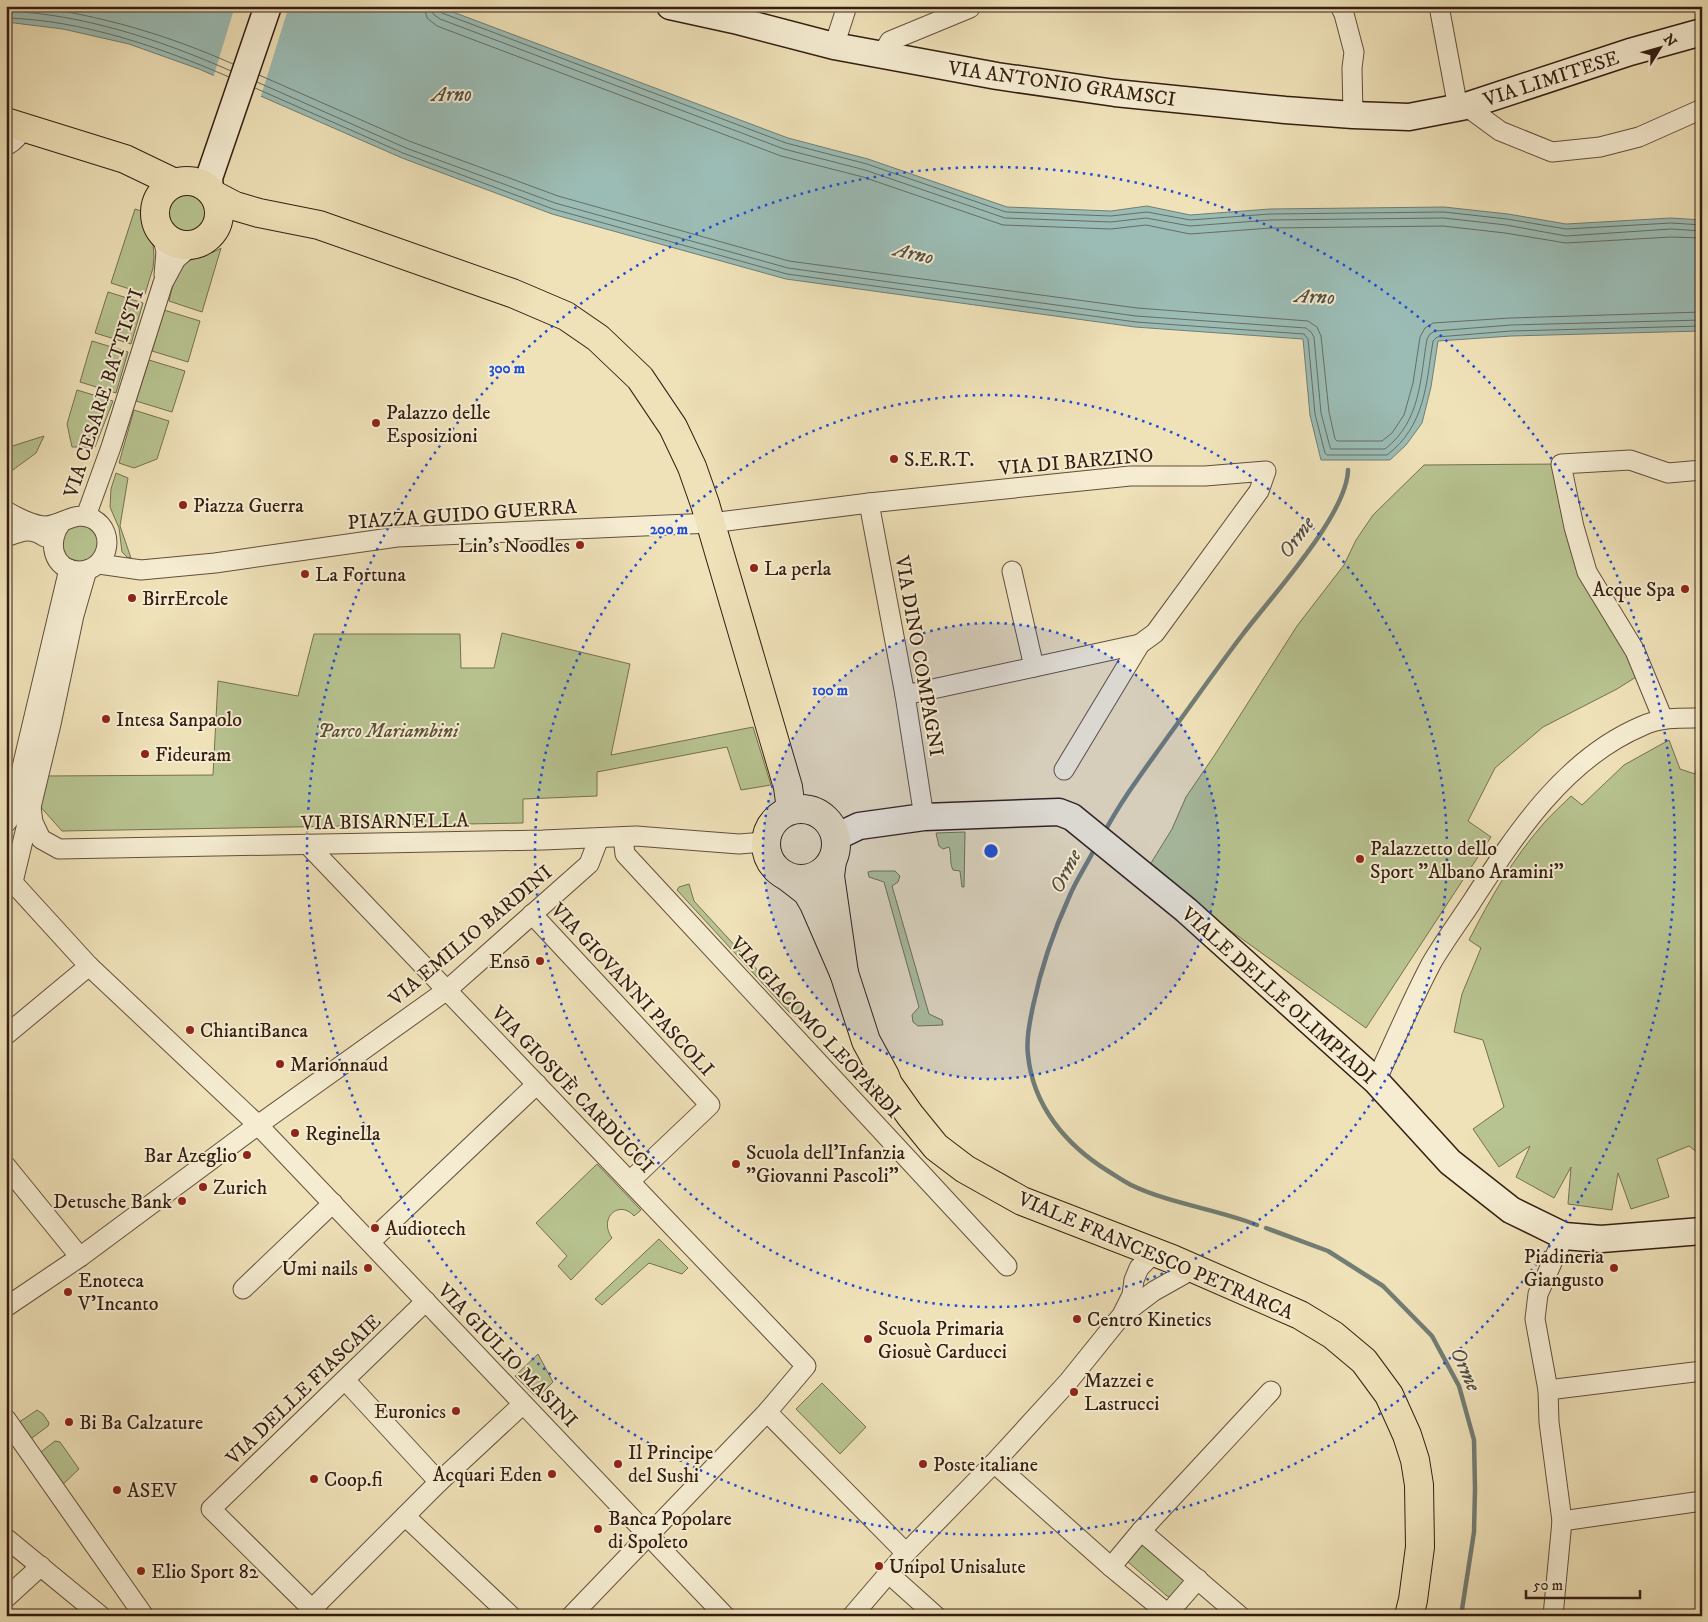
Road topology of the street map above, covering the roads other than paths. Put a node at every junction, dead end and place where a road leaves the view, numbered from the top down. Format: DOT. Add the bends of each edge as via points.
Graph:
graph roads {
  1 [pos="254,6"];
  2 [pos="268,6"];
  3 [pos="670,6"];
  4 [pos="847,6"];
  5 [pos="1340,6"];
  6 [pos="1440,6"];
  7 [pos="970,8"];
  8 [pos="1702,32"];
  9 [pos="834,46"];
  10 [pos="881,56"];
  11 [pos="1462,107"];
  12 [pos="1702,109"];
  13 [pos="1353,115"];
  14 [pos="12,132"];
  15 [pos="210,158"];
  16 [pos="188,190"];
  17 [pos="296,221"];
  18 [pos="161,232"];
  19 [pos="203,238"];
  20 [pos="163,283"];
  21 [pos="1702,470"];
  22 [pos="870,503"];
  23 [pos="6,511"];
  24 [pos="86,516"];
  25 [pos="61,523"];
  26 [pos="711,523"];
  27 [pos="6,537"];
  28 [pos="53,547"];
  29 [pos="85,568"];
  30 [pos="1012,571"];
  31 [pos="1140,644"];
  32 [pos="1034,667"];
  33 [pos="905,695"];
  34 [pos="1702,718"];
  35 [pos="1663,719"];
  36 [pos="1064,770"];
  37 [pos="31,807"];
  38 [pos="791,809"];
  39 [pos="924,817"];
  40 [pos="6,822"];
  41 [pos="623,837"];
  42 [pos="599,838"];
  43 [pos="765,842"];
  44 [pos="307,844"];
  45 [pos="834,849"];
  46 [pos="786,876"];
  47 [pos="10,878"];
  48 [pos="532,914"];
  49 [pos="89,966"];
  50 [pos="844,973"];
  51 [pos="447,990"];
  52 [pos="6,1035"];
  53 [pos="1376,1081"];
  54 [pos="537,1084"];
  55 [pos="258,1125"];
  56 [pos="6,1166"];
  57 [pos="626,1178"];
  58 [pos="333,1203"];
  59 [pos="1702,1231"];
  60 [pos="1564,1236"];
  61 [pos="1121,1239"];
  62 [pos="370,1242"];
  63 [pos="80,1257"];
  64 [pos="1174,1260"];
  65 [pos="1007,1266"];
  66 [pos="1134,1280"];
  67 [pos="243,1289"];
  68 [pos="426,1301"];
  69 [pos="6,1307"];
  70 [pos="1122,1315"];
  71 [pos="1702,1371"];
  72 [pos="345,1380"];
  73 [pos="1548,1390"];
  74 [pos="1271,1391"];
  75 [pos="523,1404"];
  76 [pos="767,1412"];
  77 [pos="6,1419"];
  78 [pos="994,1463"];
  79 [pos="439,1482"];
  80 [pos="1702,1502"];
  81 [pos="405,1516"];
  82 [pos="1562,1521"];
  83 [pos="1141,1531"];
  84 [pos="649,1536"];
  85 [pos="6,1538"];
  86 [pos="906,1553"];
  87 [pos="41,1566"];
  88 [pos="1111,1567"];
  89 [pos="888,1573"];
  90 [pos="1198,1579"];
  91 [pos="6,1598"];
  92 [pos="315,1613"];
  93 [pos="1167,1615"];
  94 [pos="101,1616"];
  95 [pos="144,1616"];
  96 [pos="510,1616"];
  97 [pos="571,1616"];
  98 [pos="725,1616"];
  99 [pos="852,1616"];
  100 [pos="936,1616"];
  101 [pos="1240,1616"];
  102 [pos="1409,1616"];
  103 [pos="1553,1616"];
  1 -- 15 [label="main road"];
  2 -- 15 [label="main road"];
  3 -- 9 [label="main road, VIA ANTONIO GRAMSCI"];
  4 -- 9 [label="street"];
  5 -- 13 [label="street" via="1354,52"];
  6 -- 11 [label="street"];
  7 -- 10 [label="street" via="890,41"];
  8 -- 11 [label="main road, VIA LIMITESE"];
  9 -- 10 [label="main road, VIA ANTONIO GRAMSCI"];
  10 -- 13 [label="main road, VIA ANTONIO GRAMSCI" via="1115,93"];
  11 -- 12 [label="street" via="1500,131 1552,152 1600,147 1639,138"];
  11 -- 13 [label="main road, VIA ANTONIO GRAMSCI" via="1409,117"];
  14 -- 16 [label="main road" via="125,158"];
  15 -- 16 [label="main road" via="209,178"];
  16 -- 17 [label="main road" via="259,214"];
  16 -- 18 [label="main road" via="154,211"];
  16 -- 19 [label="main road" via="218,204 218,223"];
  17 -- 19 [label="main road" via="259,222"];
  17 -- 26 [label="main road" via="319,225 512,293 566,316 598,338 640,378 673,427 692,467"];
  18 -- 19 [label="main road" via="183,245"];
  18 -- 20 [label="street, VIA CESARE BATTISTI" via="166,251"];
  19 -- 20 [label="street, VIA CESARE BATTISTI" via="176,259"];
  20 -- 24 [label="street, VIA CESARE BATTISTI"];
  21 -- 35 [label="street" via="1668,473 1630,460 1561,464 1587,572 1635,651"];
  22 -- 26 [label="street, VIA DI BARZINO"];
  22 -- 31 [label="street, VIA DI BARZINO" via="1130,476 1205,476 1266,471 1259,492 1155,633"];
  22 -- 33 [label="street, VIA DINO COMPAGNI"];
  23 -- 25 [label="street" via="44,526"];
  24 -- 25 [label="street" via="68,518"];
  24 -- 29 [label="street" via="101,526 108,542 104,558"];
  25 -- 28 [label="street" via="53,538"];
  26 -- 29 [label="street, PIAZZA GUIDO GUERRA" via="397,537 141,570"];
  26 -- 38 [label="main road" via="788,787"];
  27 -- 28 [label="street" via="29,530 37,532"];
  28 -- 29 [label="street" via="61,563"];
  29 -- 37 [label="street"];
  29 -- 40 [label="street" via="10,818"];
  30 -- 32 [label="street"];
  31 -- 32 [label="street"];
  31 -- 36 [label="street"];
  32 -- 33 [label="street"];
  33 -- 39 [label="street, VIA DINO COMPAGNI"];
  34 -- 35 [label="street"];
  35 -- 53 [label="street" via="1614,740 1574,770 1540,806 1506,849 1432,963"];
  37 -- 44 [label="street, VIA BISARNELLA" via="33,822 41,839 59,849"];
  37 -- 47 [label="street"];
  38 -- 43 [label="main road" via="776,818"];
  38 -- 45 [label="main road" via="806,808 820,813 830,824"];
  39 -- 45 [label="main road, VIALE DELLE OLIMPIADI" via="859,826"];
  39 -- 53 [label="main road, VIALE DELLE OLIMPIADI" via="1059,812 1072,817 1186,910"];
  41 -- 42 [label="street, VIA BISARNELLA"];
  41 -- 43 [label="street, VIA BISARNELLA" via="739,844"];
  41 -- 65 [label="street, VIA GIACOMO LEOPARDI" via="625,854"];
  42 -- 44 [label="street, VIA BISARNELLA"];
  42 -- 48 [label="street, VIA EMILIO BARDINI" via="589,864"];
  43 -- 46 [label="main road, VIALE FRANCESCO PETRARCA" via="769,860"];
  44 -- 51 [label="street, VIA GIOSUÈ CARDUCCI"];
  45 -- 46 [label="main road" via="827,868 814,877 797,879"];
  45 -- 50 [label="main road, VIALE FRANCESCO PETRARCA" via="830,876"];
  46 -- 50 [label="main road, VIALE FRANCESCO PETRARCA" via="810,898"];
  47 -- 49 [label="street, VIA GIULIO MASINI"];
  48 -- 51 [label="street, VIA EMILIO BARDINI"];
  48 -- 57 [label="street, VIA GIOVANNI PASCOLI" via="710,1105"];
  49 -- 52 [label="street"];
  49 -- 55 [label="street, VIA GIULIO MASINI"];
  50 -- 61 [label="main road, VIALE FRANCESCO PETRARCA" via="866,1041 888,1084 936,1147 965,1169 1022,1201"];
  51 -- 54 [label="street, VIA GIOSUÈ CARDUCCI"];
  51 -- 55 [label="street, VIA EMILIO BARDINI"];
  53 -- 60 [label="main road, VIALE DELLE OLIMPIADI" via="1450,1162 1511,1210"];
  54 -- 57 [label="street, VIA GIOSUÈ CARDUCCI"];
  54 -- 62 [label="street"];
  55 -- 58 [label="street, VIA GIULIO MASINI"];
  55 -- 63 [label="street, VIA EMILIO BARDINI"];
  56 -- 63 [label="street"];
  57 -- 76 [label="street, VIA GIOSUÈ CARDUCCI" via="806,1366"];
  58 -- 62 [label="street, VIA GIULIO MASINI"];
  58 -- 67 [label="street"];
  59 -- 60 [label="main road, VIALE DELLE OLIMPIADI" via="1601,1238"];
  60 -- 73 [label="street" via="1538,1294 1535,1319"];
  61 -- 64 [label="main road, VIALE FRANCESCO PETRARCA"];
  61 -- 66 [label="street"];
  62 -- 68 [label="street, VIA GIULIO MASINI"];
  63 -- 69 [label="street, VIA EMILIO BARDINI"];
  64 -- 66 [label="street" via="1139,1268"];
  64 -- 70 [label="street" via="1156,1290"];
  64 -- 102 [label="main road, VIALE FRANCESCO PETRARCA" via="1300,1315 1333,1335 1364,1361 1389,1395 1407,1435 1419,1485 1420,1547"];
  66 -- 70 [label="street" via="1132,1295"];
  68 -- 72 [label="street, VIA DELLE FIASCAIE"];
  68 -- 75 [label="street, VIA GIULIO MASINI"];
  70 -- 78 [label="street" via="1068,1382"];
  71 -- 73 [label="street"];
  72 -- 79 [label="street"];
  72 -- 92 [label="street, VIA DELLE FIASCAIE" via="211,1509"];
  73 -- 82 [label="street"];
  74 -- 83 [label="street"];
  75 -- 79 [label="street"];
  75 -- 84 [label="street, VIA GIULIO MASINI"];
  76 -- 84 [label="street"];
  76 -- 86 [label="street"];
  77 -- 95 [label="street"];
  78 -- 86 [label="street"];
  78 -- 88 [label="street"];
  79 -- 81 [label="street"];
  80 -- 82 [label="street"];
  81 -- 92 [label="street"];
  81 -- 96 [label="street"];
  82 -- 103 [label="street"];
  83 -- 88 [label="street"];
  83 -- 90 [label="street"];
  84 -- 97 [label="street"];
  84 -- 98 [label="street, VIA GIULIO MASINI"];
  85 -- 87 [label="street"];
  86 -- 89 [label="street"];
  87 -- 91 [label="street"];
  87 -- 94 [label="street"];
  88 -- 93 [label="street"];
  89 -- 99 [label="street"];
  89 -- 100 [label="street"];
  90 -- 93 [label="street"];
  90 -- 101 [label="street"];
}
